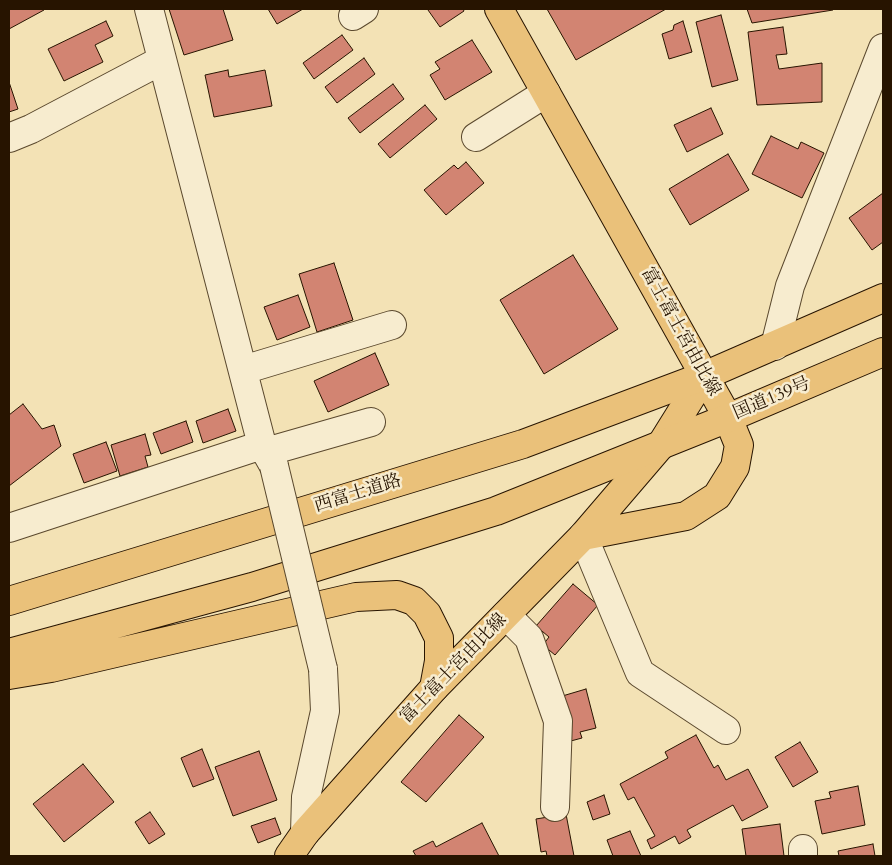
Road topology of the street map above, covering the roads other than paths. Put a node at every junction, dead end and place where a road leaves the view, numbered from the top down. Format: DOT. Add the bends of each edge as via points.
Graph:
graph roads {
  1 [pos="149,9"];
  2 [pos="500,9"];
  3 [pos="883,48"];
  4 [pos="162,60"];
  5 [pos="546,93"];
  6 [pos="476,137"];
  7 [pos="9,138"];
  8 [pos="883,298"];
  9 [pos="392,325"];
  10 [pos="775,346"];
  11 [pos="883,352"];
  12 [pos="242,370"];
  13 [pos="704,376"];
  14 [pos="728,418"];
  15 [pos="370,422"];
  16 [pos="661,445"];
  17 [pos="267,454"];
  18 [pos="9,528"];
  19 [pos="583,536"];
  20 [pos="9,601"];
  21 [pos="506,615"];
  22 [pos="9,653"];
  23 [pos="9,675"];
  24 [pos="434,688"];
  25 [pos="726,730"];
  26 [pos="555,806"];
  27 [pos="304,833"];
  28 [pos="289,856"];
  1 -- 4 [label="street"];
  2 -- 5 [label="main road, 富士富士宮由比線"];
  3 -- 10 [label="street" via="790,286"];
  4 -- 7 [label="street"];
  4 -- 12 [label="street"];
  5 -- 6 [label="street"];
  5 -- 13 [label="main road, 富士富士宮由比線"];
  8 -- 10 [label="main road"];
  9 -- 12 [label="street"];
  10 -- 13 [label="main road"];
  11 -- 14 [label="main road, 国道139号"];
  12 -- 17 [label="street"];
  13 -- 14 [label="main road, 富士富士宮由比線"];
  13 -- 16 [label="main road"];
  13 -- 20 [label="main road, 西富士道路" via="523,444"];
  14 -- 16 [label="main road, 国道139号"];
  14 -- 19 [label="main road, 富士富士宮由比線" via="738,445 735,467 717,496 686,516"];
  15 -- 17 [label="street"];
  16 -- 19 [label="main road"];
  16 -- 22 [label="main road" via="496,511 252,587"];
  17 -- 18 [label="street"];
  17 -- 27 [label="street, bridge" via="323,669 325,711 306,797"];
  19 -- 21 [label="main road, 富士富士宮由比線"];
  19 -- 25 [label="street" via="640,673"];
  21 -- 24 [label="main road, 富士富士宮由比線"];
  21 -- 26 [label="street" via="529,638 558,721"];
  23 -- 24 [label="main road" via="61,666 356,597 397,595 414,601 427,614 439,638"];
  24 -- 27 [label="main road, 富士富士宮由比線"];
  27 -- 28 [label="main road, 富士富士宮由比線"];
}
